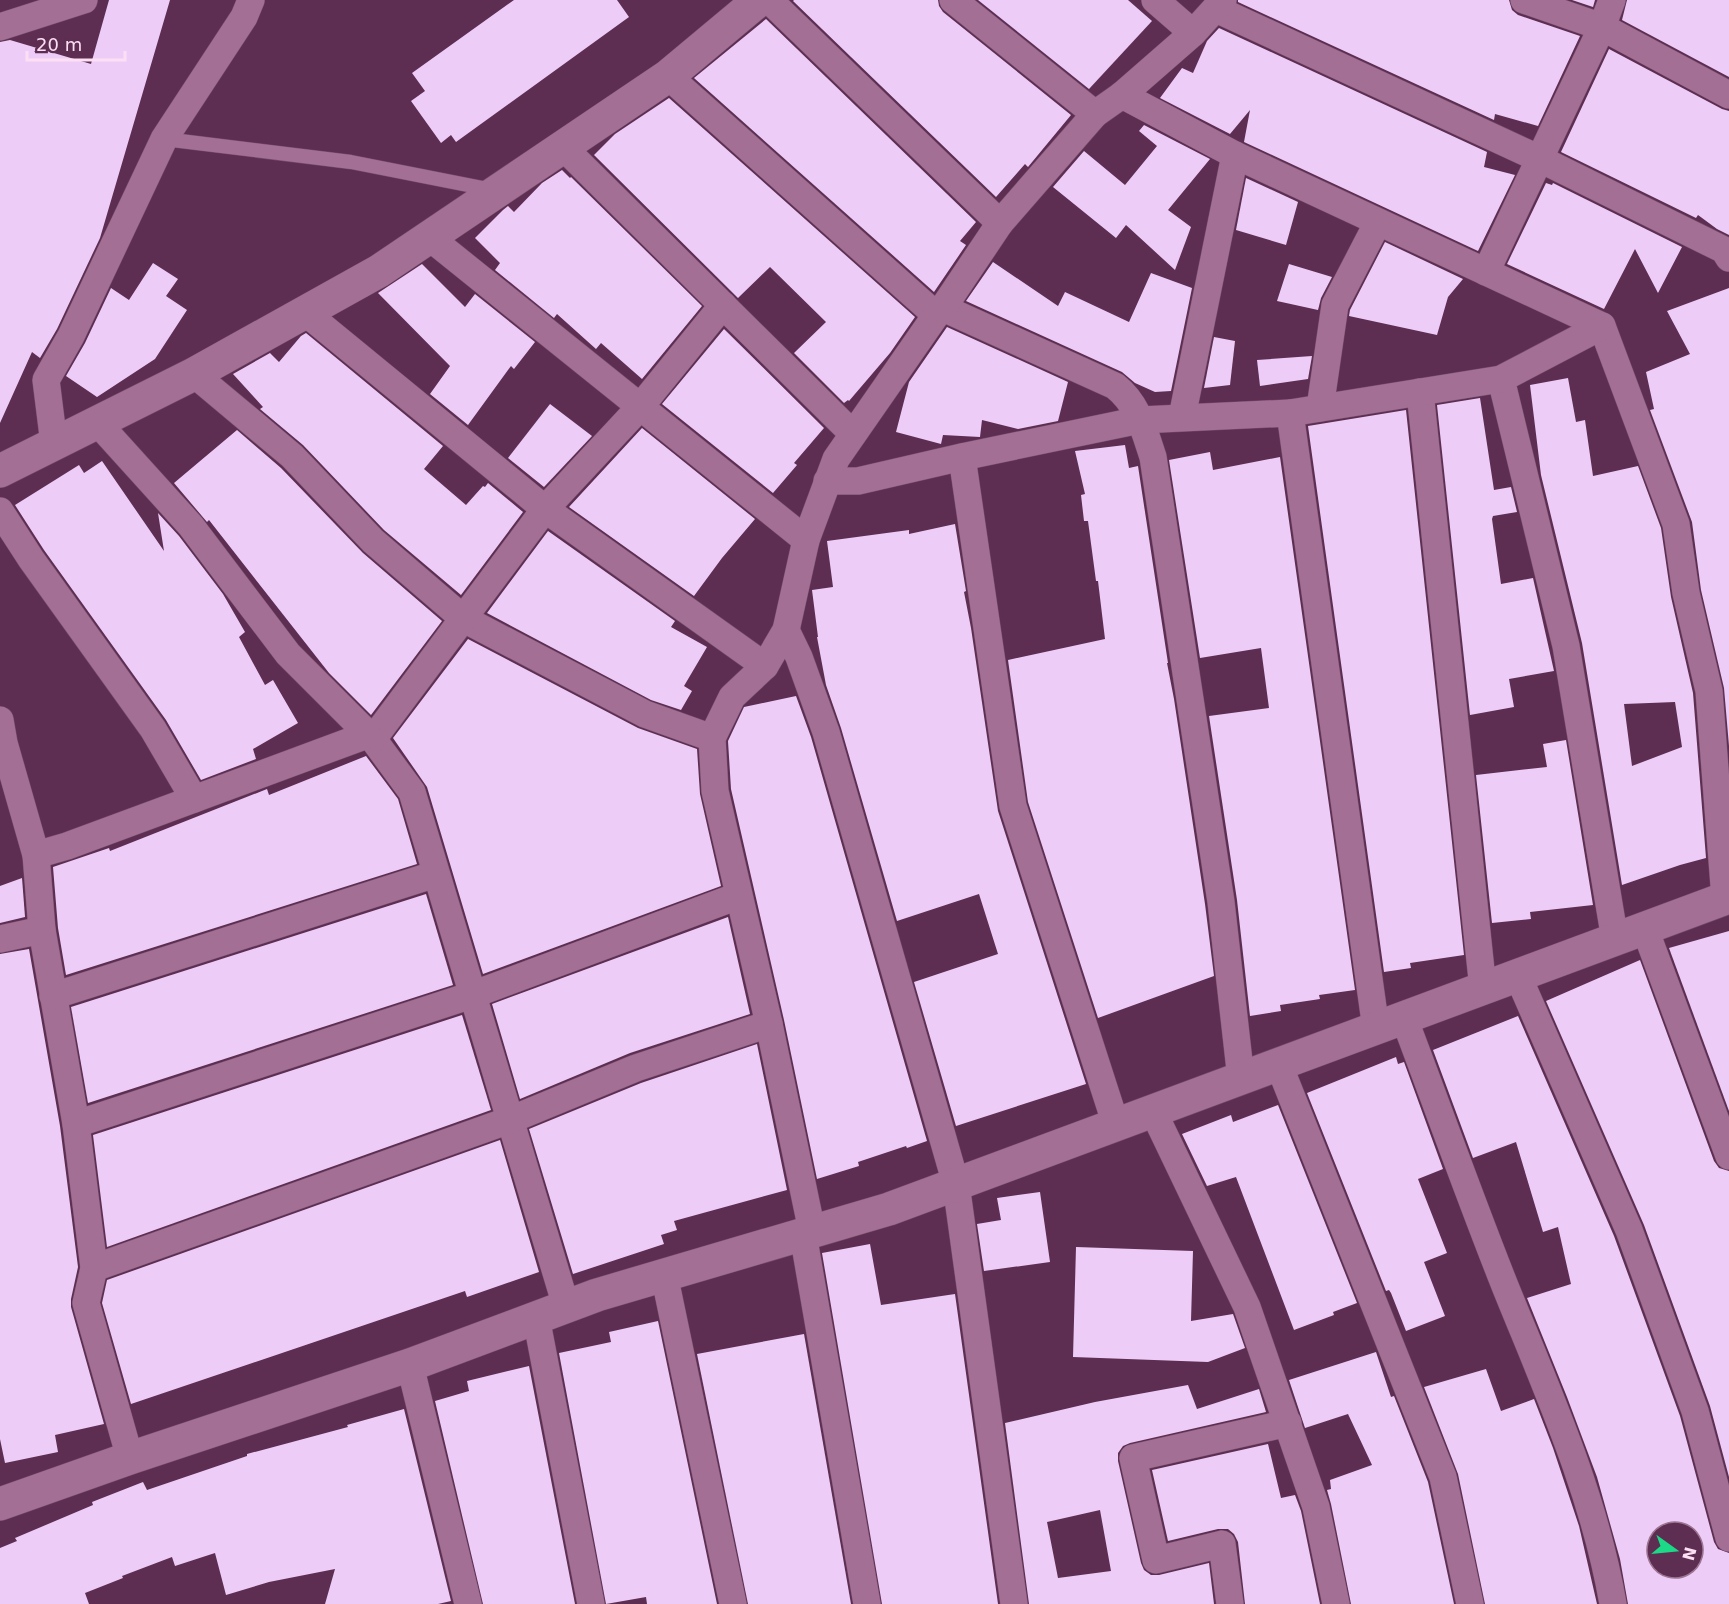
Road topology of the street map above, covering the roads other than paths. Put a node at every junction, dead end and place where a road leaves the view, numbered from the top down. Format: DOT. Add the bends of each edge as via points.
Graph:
graph roads {
  1 [pos="84,0"];
  2 [pos="251,0"];
  3 [pos="759,0"];
  4 [pos="770,0"];
  5 [pos="953,0"];
  6 [pos="1155,0"];
  7 [pos="1524,0"];
  8 [pos="1612,0"];
  9 [pos="1220,4"];
  10 [pos="0,27"];
  11 [pos="1602,27"];
  12 [pos="1193,33"];
  13 [pos="668,76"];
  14 [pos="1122,95"];
  15 [pos="1729,95"];
  16 [pos="1095,114"];
  17 [pos="164,139"];
  18 [pos="563,147"];
  19 [pos="1235,155"];
  20 [pos="1540,159"];
  21 [pos="498,190"];
  22 [pos="1378,222"];
  23 [pos="1000,223"];
  24 [pos="429,237"];
  25 [pos="1729,258"];
  26 [pos="1485,272"];
  27 [pos="723,306"];
  28 [pos="939,311"];
  29 [pos="306,313"];
  30 [pos="1602,326"];
  31 [pos="194,374"];
  32 [pos="1501,379"];
  33 [pos="1420,392"];
  34 [pos="640,407"];
  35 [pos="1320,408"];
  36 [pos="1290,413"];
  37 [pos="1182,417"];
  38 [pos="1140,420"];
  39 [pos="96,421"];
  40 [pos="853,434"];
  41 [pos="54,444"];
  42 [pos="962,457"];
  43 [pos="0,471"];
  44 [pos="827,481"];
  45 [pos="545,509"];
  46 [pos="0,511"];
  47 [pos="806,540"];
  48 [pos="464,619"];
  49 [pos="786,630"];
  50 [pos="765,666"];
  51 [pos="0,720"];
  52 [pos="370,737"];
  53 [pos="712,738"];
  54 [pos="194,799"];
  55 [pos="36,855"];
  56 [pos="436,874"];
  57 [pos="738,896"];
  58 [pos="1727,898"];
  59 [pos="42,930"];
  60 [pos="1630,934"];
  61 [pos="0,939"];
  62 [pos="1518,976"];
  63 [pos="1483,989"];
  64 [pos="472,994"];
  65 [pos="53,996"];
  66 [pos="1390,1023"];
  67 [pos="769,1024"];
  68 [pos="1279,1065"];
  69 [pos="1241,1079"];
  70 [pos="1153,1111"];
  71 [pos="510,1120"];
  72 [pos="76,1124"];
  73 [pos="1116,1125"];
  74 [pos="1729,1156"];
  75 [pos="956,1184"];
  76 [pos="808,1233"];
  77 [pos="94,1268"];
  78 [pos="664,1274"];
  79 [pos="566,1306"];
  80 [pos="536,1317"];
  81 [pos="410,1365"];
  82 [pos="1288,1423"];
  83 [pos="130,1458"];
  84 [pos="0,1504"];
  85 [pos="1729,1538"];
  86 [pos="468,1604"];
  87 [pos="591,1604"];
  88 [pos="733,1604"];
  89 [pos="867,1604"];
  90 [pos="1014,1604"];
  91 [pos="1230,1604"];
  92 [pos="1336,1604"];
  93 [pos="1470,1604"];
  94 [pos="1613,1604"];
  1 -- 10 [label="street"];
  2 -- 17 [label="street" via="244,17"];
  3 -- 13 [label="street"];
  4 -- 23 [label="street"];
  5 -- 16 [label="street"];
  6 -- 12 [label="street"];
  7 -- 11 [label="street"];
  8 -- 11 [label="street"];
  9 -- 12 [label="street"];
  9 -- 20 [label="street"];
  11 -- 15 [label="street"];
  11 -- 20 [label="street"];
  12 -- 14 [label="street"];
  13 -- 18 [label="street"];
  13 -- 28 [label="street"];
  14 -- 16 [label="street"];
  14 -- 19 [label="street"];
  16 -- 23 [label="street"];
  17 -- 21 [label="lane" via="351,162"];
  17 -- 41 [label="street" via="71,336 46,380"];
  18 -- 21 [label="street"];
  18 -- 27 [label="street"];
  19 -- 22 [label="street"];
  19 -- 37 [label="street"];
  20 -- 25 [label="street" via="1724,250"];
  20 -- 26 [label="street"];
  21 -- 24 [label="street"];
  22 -- 26 [label="street"];
  22 -- 35 [label="street" via="1335,306"];
  23 -- 28 [label="street"];
  24 -- 29 [label="street"];
  24 -- 34 [label="street"];
  26 -- 30 [label="street"];
  27 -- 34 [label="street"];
  27 -- 40 [label="street"];
  28 -- 38 [label="street" via="1115,386 1132,402"];
  28 -- 40 [label="street"];
  29 -- 31 [label="street"];
  29 -- 45 [label="street"];
  30 -- 32 [label="street"];
  30 -- 58 [label="street" via="1676,524 1686,593 1709,692"];
  31 -- 39 [label="street"];
  31 -- 48 [label="street" via="292,456 373,541"];
  32 -- 33 [label="street"];
  32 -- 60 [label="street"];
  33 -- 35 [label="street"];
  33 -- 63 [label="street"];
  34 -- 45 [label="street"];
  34 -- 47 [label="street"];
  35 -- 36 [label="street"];
  36 -- 37 [label="street"];
  36 -- 66 [label="street"];
  37 -- 38 [label="street"];
  38 -- 42 [label="street"];
  38 -- 69 [label="street" via="1153,457 1221,902"];
  39 -- 41 [label="street"];
  39 -- 52 [label="street" via="191,526 288,654"];
  40 -- 44 [label="street"];
  41 -- 43 [label="street"];
  42 -- 44 [label="street" via="858,481"];
  42 -- 73 [label="street" via="1013,806"];
  44 -- 47 [label="street"];
  45 -- 48 [label="street"];
  45 -- 50 [label="street"];
  46 -- 54 [label="street" via="51,589 153,729"];
  47 -- 49 [label="street"];
  48 -- 52 [label="street"];
  48 -- 53 [label="street" via="645,714"];
  49 -- 50 [label="street"];
  49 -- 75 [label="street" via="826,732"];
  50 -- 53 [label="street" via="732,697"];
  51 -- 55 [label="street"];
  52 -- 54 [label="street"];
  52 -- 56 [label="street" via="412,792"];
  53 -- 57 [label="street" via="715,791"];
  54 -- 55 [label="street"];
  55 -- 59 [label="street"];
  56 -- 64 [label="street"];
  56 -- 65 [label="street"];
  57 -- 64 [label="street"];
  57 -- 67 [label="street"];
  58 -- 60 [label="street"];
  59 -- 61 [label="street"];
  59 -- 65 [label="street"];
  60 -- 62 [label="street"];
  60 -- 74 [label="street"];
  62 -- 63 [label="street"];
  62 -- 85 [label="street" via="1629,1230 1695,1411"];
  63 -- 66 [label="street"];
  64 -- 71 [label="street"];
  64 -- 72 [label="street"];
  65 -- 72 [label="street"];
  66 -- 68 [label="street"];
  66 -- 94 [label="street" via="1491,1249 1571,1449 1605,1559"];
  67 -- 71 [label="street" via="636,1068"];
  67 -- 76 [label="street"];
  68 -- 69 [label="street"];
  68 -- 93 [label="street" via="1443,1477"];
  69 -- 70 [label="street"];
  70 -- 73 [label="street"];
  70 -- 82 [label="street" via="1247,1307"];
  71 -- 77 [label="street"];
  71 -- 79 [label="street"];
  72 -- 77 [label="street"];
  73 -- 75 [label="street"];
  75 -- 76 [label="street"];
  75 -- 90 [label="street"];
  76 -- 78 [label="street"];
  76 -- 89 [label="street"];
  77 -- 83 [label="street" via="86,1304"];
  78 -- 79 [label="street"];
  78 -- 88 [label="street"];
  79 -- 80 [label="street"];
  80 -- 81 [label="street"];
  80 -- 87 [label="street"];
  81 -- 83 [label="street"];
  81 -- 86 [label="street"];
  82 -- 91 [label="street" via="1133,1458 1156,1560 1222,1544"];
  82 -- 92 [label="street" via="1316,1507"];
  83 -- 84 [label="street"];
}
